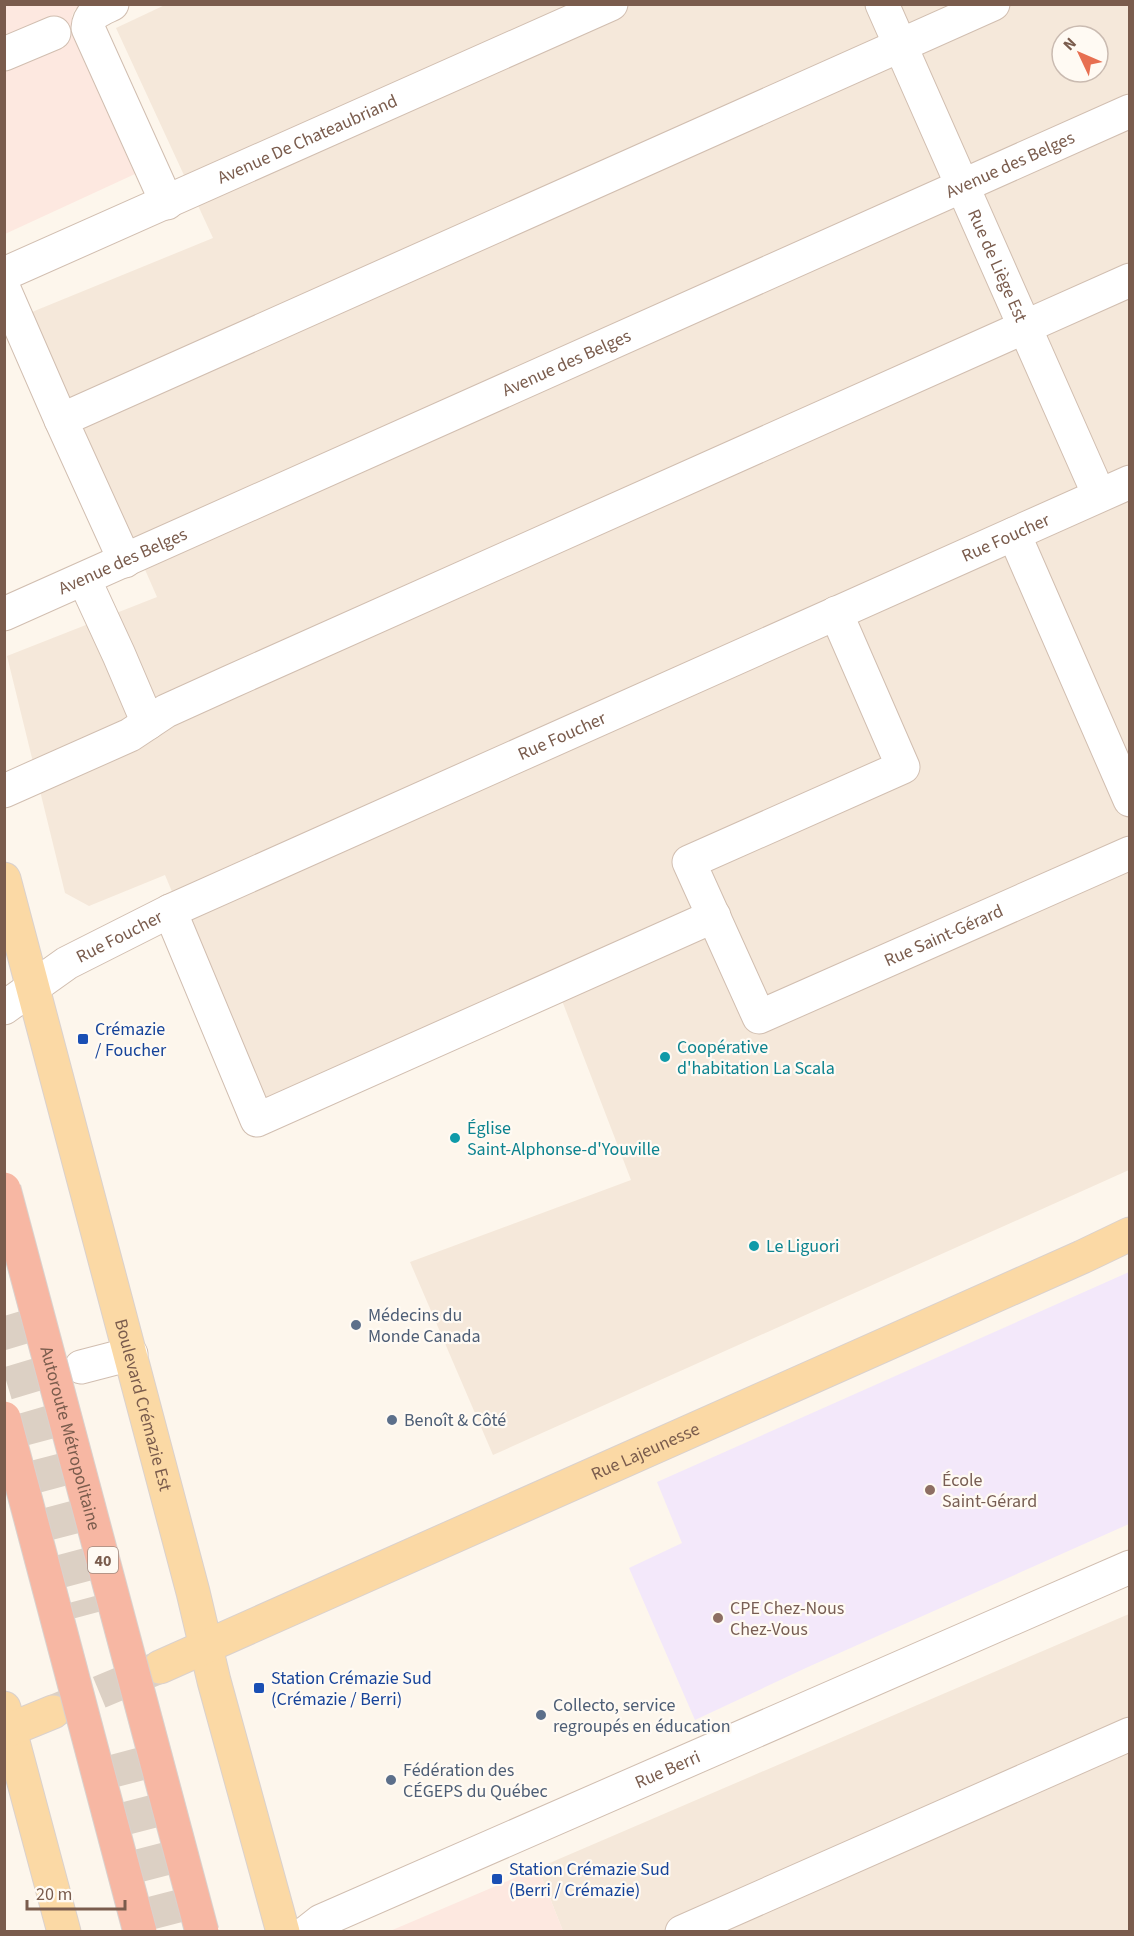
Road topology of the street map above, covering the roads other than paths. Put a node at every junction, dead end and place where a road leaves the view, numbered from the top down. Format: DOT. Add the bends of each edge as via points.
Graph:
graph roads {
  1 [pos="112,4"];
  2 [pos="611,4"];
  3 [pos="882,4"];
  4 [pos="993,4"];
  5 [pos="54,33"];
  6 [pos="901,46"];
  7 [pos="4,54"];
  8 [pos="1130,111"];
  9 [pos="962,186"];
  10 [pos="167,203"];
  11 [pos="4,274"];
  12 [pos="1130,280"];
  13 [pos="4,289"];
  14 [pos="1025,327"];
  15 [pos="61,420"];
  16 [pos="1130,482"];
  17 [pos="1099,495"];
  18 [pos="1014,534"];
  19 [pos="125,561"];
  20 [pos="84,579"];
  21 [pos="836,613"];
  22 [pos="4,614"];
  23 [pos="148,723"];
  24 [pos="4,791"];
  25 [pos="1130,800"];
  26 [pos="1130,853"];
  27 [pos="4,879"];
  28 [pos="170,911"];
  29 [pos="714,916"];
  30 [pos="33,988"];
  31 [pos="4,1008"];
  32 [pos="4,1190"];
  33 [pos="1130,1234"];
  34 [pos="131,1354"];
  35 [pos="81,1367"];
  36 [pos="4,1418"];
  37 [pos="1130,1568"];
  38 [pos="206,1646"];
  39 [pos="160,1667"];
  40 [pos="53,1712"];
  41 [pos="6,1723"];
  42 [pos="1130,1734"];
  43 [pos="64,1932"];
  44 [pos="140,1932"];
  45 [pos="202,1932"];
  46 [pos="283,1932"];
  47 [pos="306,1932"];
  48 [pos="682,1932"];
  1 -- 10 [label="street" via="92,14 88,28"];
  2 -- 10 [label="street, Avenue De Chateaubriand"];
  3 -- 6 [label="street, Rue de Liège Est"];
  4 -- 6 [label="street"];
  5 -- 7 [label="street"];
  6 -- 9 [label="street, Rue de Liège Est"];
  6 -- 15 [label="street"];
  8 -- 9 [label="street, Avenue des Belges"];
  9 -- 14 [label="street, Rue de Liège Est"];
  9 -- 19 [label="street, Avenue des Belges"];
  10 -- 11 [label="street, Avenue De Chateaubriand"];
  12 -- 14 [label="street"];
  13 -- 15 [label="street"];
  14 -- 17 [label="street, Rue de Liège Est"];
  14 -- 23 [label="street" via="230,682"];
  15 -- 19 [label="street"];
  16 -- 17 [label="street, Rue Foucher"];
  17 -- 18 [label="street, Rue Foucher"];
  18 -- 21 [label="street, Rue Foucher"];
  18 -- 25 [label="street"];
  19 -- 20 [label="street, Avenue des Belges"];
  20 -- 22 [label="street, Avenue des Belges"];
  20 -- 23 [label="street"];
  21 -- 28 [label="street, Rue Foucher"];
  21 -- 29 [label="street" via="903,767 690,862"];
  23 -- 24 [label="street" via="130,735"];
  26 -- 29 [label="street, Rue Saint-Gérard" via="759,1017"];
  27 -- 30 [label="main road, Boulevard Crémazie Est"];
  28 -- 29 [label="street" via="257,1120"];
  28 -- 30 [label="street, Rue Foucher" via="67,963"];
  30 -- 31 [label="street, Rue Foucher"];
  30 -- 34 [label="main road, Boulevard Crémazie Est"];
  32 -- 45 [label="highway, Autoroute Métropolitaine / 40, bridge"];
  33 -- 38 [label="main road, Rue Lajeunesse"];
  34 -- 35 [label="street"];
  34 -- 38 [label="main road, Boulevard Crémazie Est"];
  36 -- 44 [label="highway, bridge"];
  37 -- 47 [label="street, Rue Berri" via="321,1921"];
  38 -- 39 [label="main road, Rue Lajeunesse"];
  38 -- 46 [label="main road, Boulevard Crémazie Est"];
  40 -- 41 [label="main road"];
  41 -- 43 [label="main road"];
  42 -- 48 [label="street"];
}
